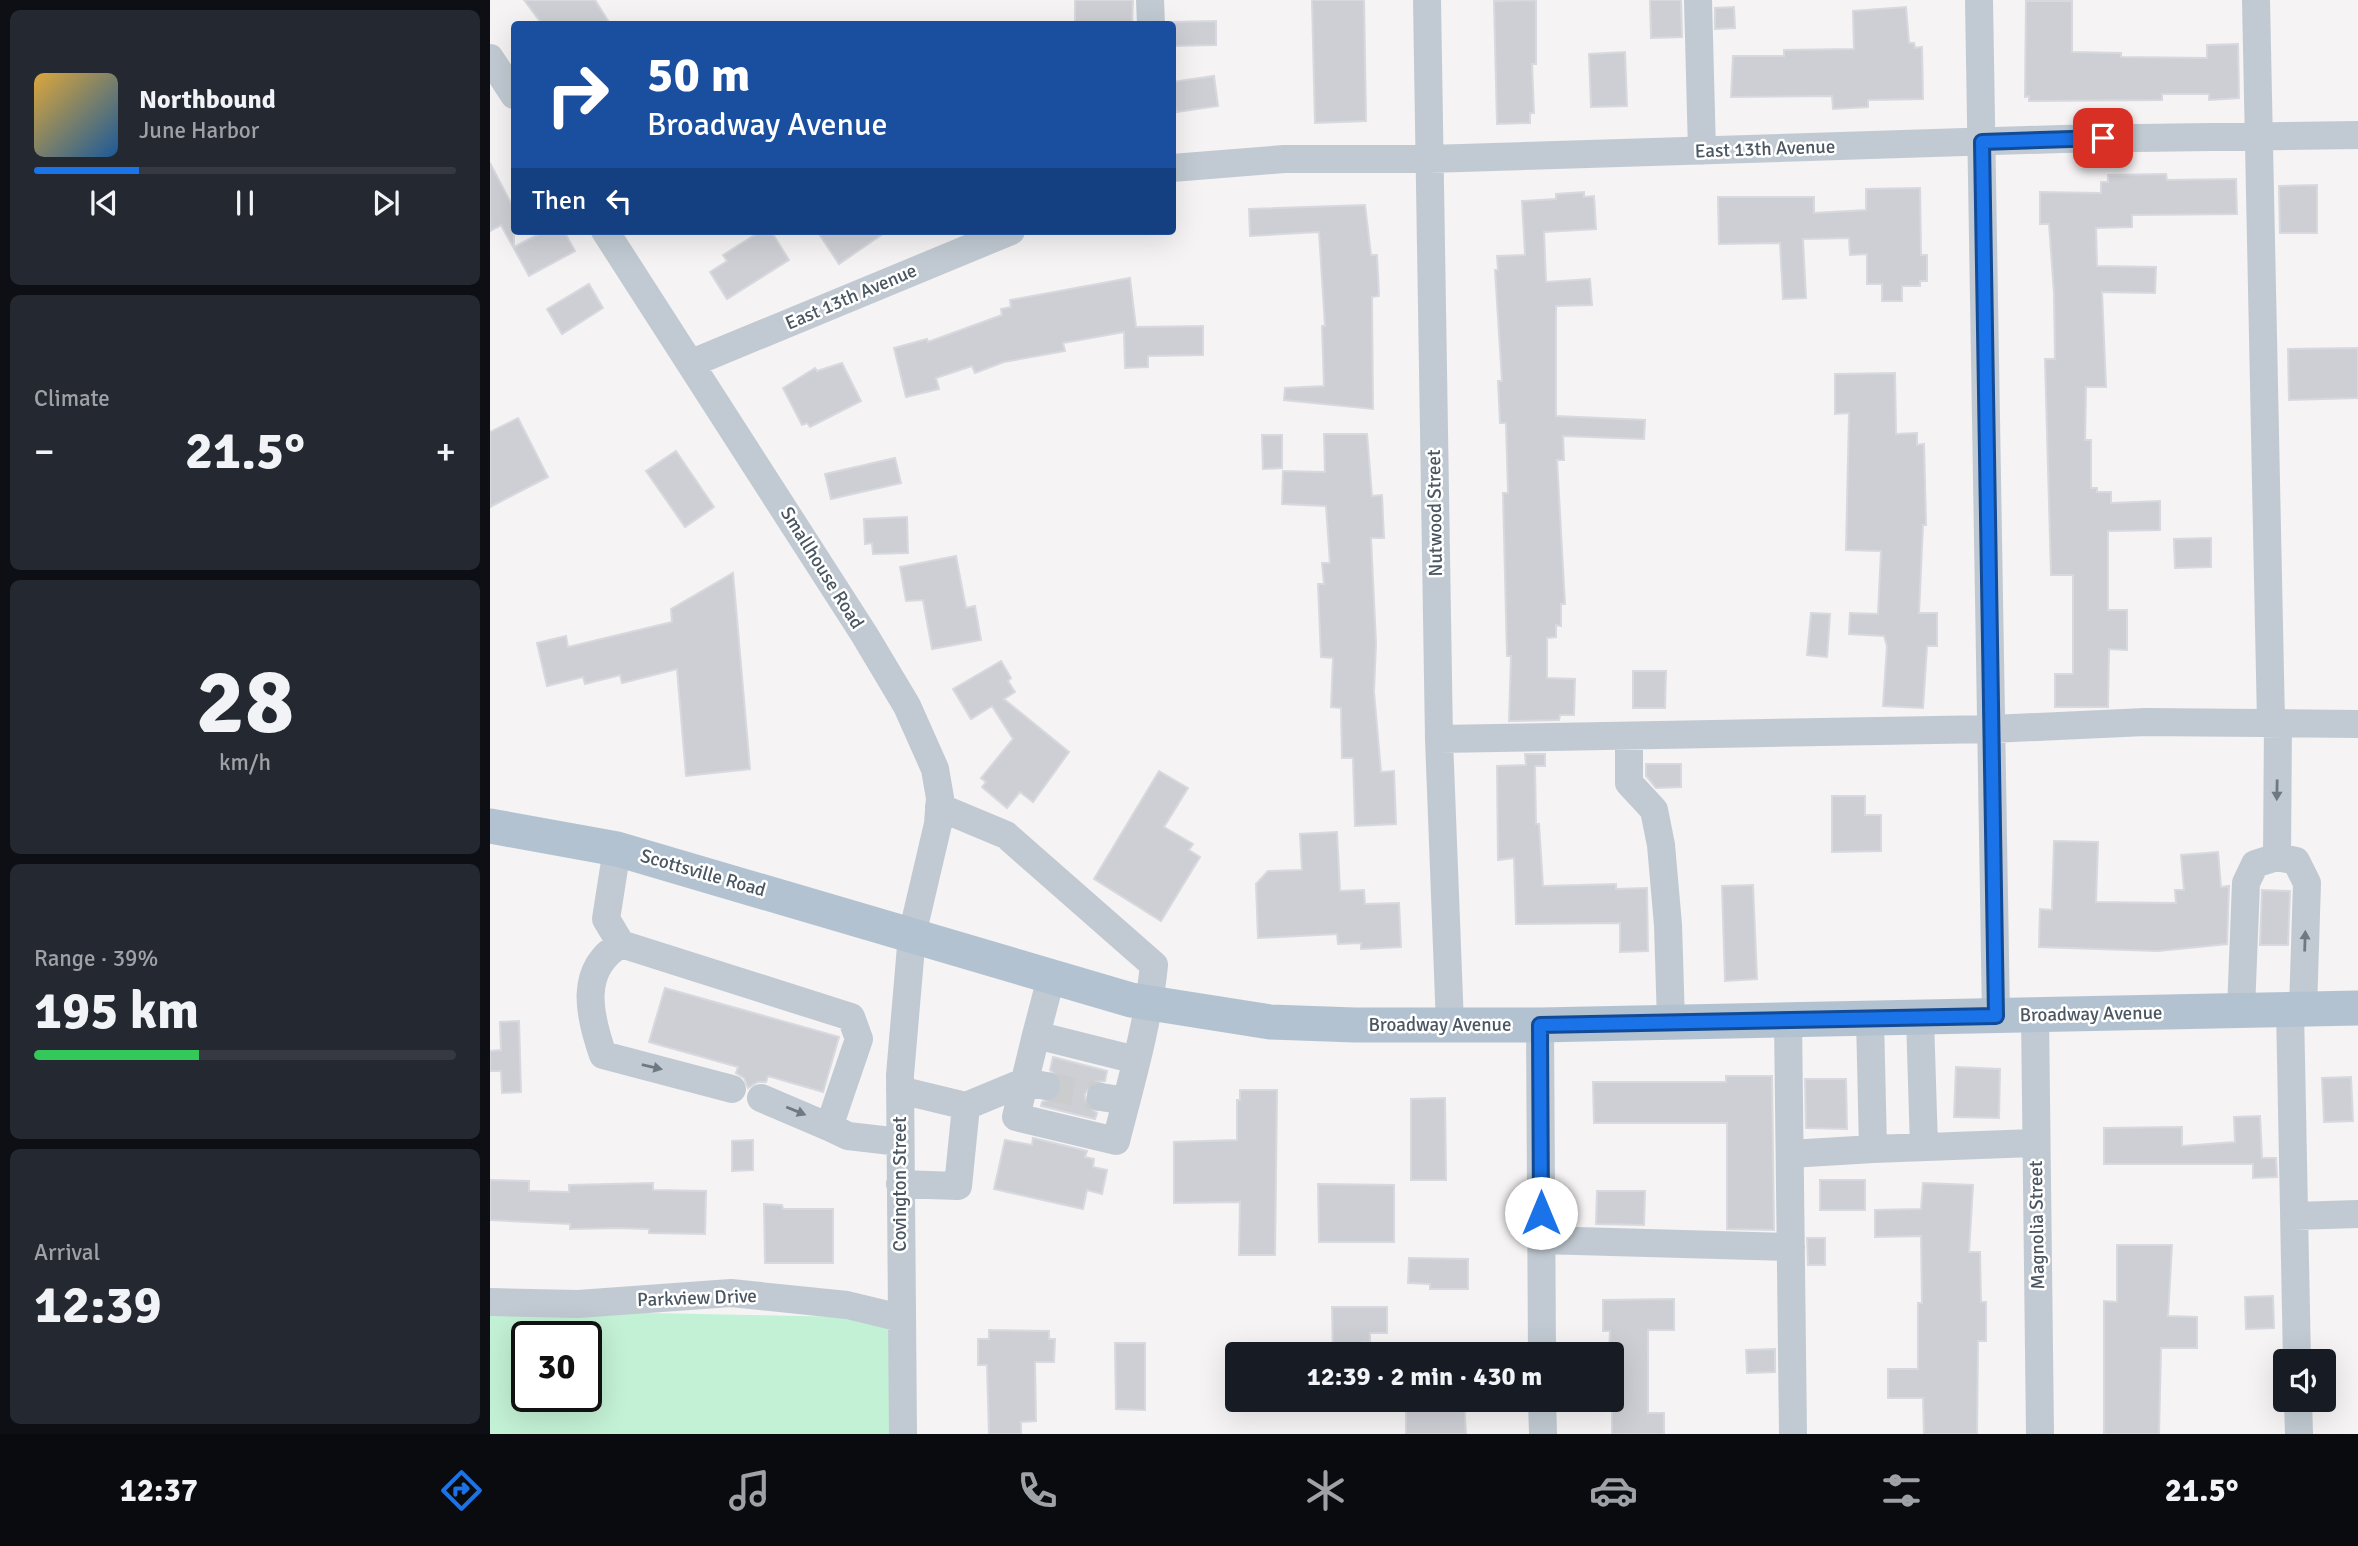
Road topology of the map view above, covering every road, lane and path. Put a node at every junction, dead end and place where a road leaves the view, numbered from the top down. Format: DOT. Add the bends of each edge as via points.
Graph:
graph roads {
  1 [pos="1150,0"];
  2 [pos="1427,0"];
  3 [pos="1698,0"];
  4 [pos="1979,0"];
  5 [pos="2256,0"];
  6 [pos="1151,21"];
  7 [pos="490,58"];
  8 [pos="511,90"];
  9 [pos="2358,135"];
  10 [pos="2259,136"];
  11 [pos="1982,142"];
  12 [pos="1702,151"];
  13 [pos="1429,159"];
  14 [pos="1176,168"];
  15 [pos="608,235"];
  16 [pos="1001,235"];
  17 [pos="692,363"];
  18 [pos="2275,722"];
  19 [pos="2358,724"];
  20 [pos="1992,729"];
  21 [pos="1629,736"];
  22 [pos="1439,739"];
  23 [pos="939,807"];
  24 [pos="490,826"];
  25 [pos="617,849"];
  26 [pos="2277,857"];
  27 [pos="912,935"];
  28 [pos="621,944"];
  29 [pos="1051,978"];
  30 [pos="1150,1004"];
  31 [pos="2358,1008"];
  32 [pos="2297,1009"];
  33 [pos="2241,1010"];
  34 [pos="2035,1015"];
  35 [pos="1996,1016"];
  36 [pos="1870,1018"];
  37 [pos="1920,1018"];
  38 [pos="1788,1020"];
  39 [pos="1671,1022"];
  40 [pos="1450,1025"];
  41 [pos="1540,1025"];
  42 [pos="1036,1035"];
  43 [pos="1136,1060"];
  44 [pos="1035,1084"];
  45 [pos="732,1089"];
  46 [pos="900,1090"];
  47 [pos="761,1098"];
  48 [pos="966,1106"];
  49 [pos="829,1127"];
  50 [pos="900,1142"];
  51 [pos="2036,1143"];
  52 [pos="1924,1147"];
  53 [pos="1873,1149"];
  54 [pos="1790,1154"];
  55 [pos="900,1184"];
  56 [pos="2358,1214"];
  57 [pos="2294,1216"];
  58 [pos="1541,1240"];
  59 [pos="1791,1247"];
  60 [pos="490,1302"];
  61 [pos="901,1318"];
  62 [pos="1542,1342"];
  63 [pos="2297,1349"];
  64 [pos="1542,1412"];
  65 [pos="2298,1412"];
  66 [pos="903,1434"];
  67 [pos="1543,1434"];
  68 [pos="1793,1434"];
  69 [pos="2040,1434"];
  70 [pos="2299,1434"];
  1 -- 6 [label="street"];
  2 -- 13 [label="street, Nutwood Street"];
  3 -- 12 [label="street"];
  4 -- 11 [label="street"];
  5 -- 10 [label="street"];
  7 -- 8 [label="street"];
  9 -- 10 [label="street, East 13th Avenue"];
  10 -- 11 [label="street, East 13th Avenue"];
  10 -- 18 [label="street"];
  11 -- 12 [label="street, East 13th Avenue"];
  11 -- 20 [label="street"];
  12 -- 13 [label="street, East 13th Avenue"];
  13 -- 14 [label="street, East 13th Avenue" via="1284,159"];
  13 -- 22 [label="street, Nutwood Street"];
  15 -- 17 [label="street, Smallhouse Road"];
  16 -- 17 [label="street, East 13th Avenue"];
  17 -- 23 [label="street, Smallhouse Road" via="906,706 935,769"];
  18 -- 19 [label="street"];
  18 -- 20 [label="street"];
  18 -- 26 [label="street, one-way"];
  20 -- 21 [label="street"];
  20 -- 35 [label="street"];
  21 -- 22 [label="street"];
  21 -- 39 [label="street" via="1629,783 1654,810 1661,845"];
  22 -- 40 [label="street, Nutwood Street"];
  23 -- 27 [label="street, Smallhouse Road"];
  23 -- 30 [label="street" via="1006,835 1154,965"];
  24 -- 25 [label="main road, Scottsville Road"];
  25 -- 27 [label="main road, Scottsville Road"];
  25 -- 28 [label="street" via="606,919"];
  32 -- 26 [label="street, one-way" via="2308,883 2296,861"];
  26 -- 33 [label="street" via="2255,864 2246,883"];
  27 -- 29 [label="main road, Broadway Avenue"];
  27 -- 46 [label="street, Covington Street"];
  28 -- 45 [label="street, one-way" via="604,954 593,974 590,1012 603,1055"];
  28 -- 49 [label="street" via="851,1017 859,1039"];
  29 -- 30 [label="main road, Broadway Avenue"];
  29 -- 42 [label="street"];
  30 -- 40 [label="main road, Broadway Avenue" via="1270,1022"];
  30 -- 43 [label="street"];
  31 -- 32 [label="main road, Broadway Avenue"];
  32 -- 33 [label="main road, Broadway Avenue"];
  32 -- 57 [label="street"];
  33 -- 34 [label="main road, Broadway Avenue"];
  34 -- 35 [label="main road, Broadway Avenue"];
  34 -- 51 [label="street, Magnolia Street"];
  35 -- 37 [label="main road, Broadway Avenue"];
  36 -- 37 [label="main road, Broadway Avenue"];
  36 -- 38 [label="main road, Broadway Avenue"];
  36 -- 53 [label="street"];
  37 -- 52 [label="street"];
  38 -- 39 [label="main road, Broadway Avenue"];
  38 -- 54 [label="street"];
  39 -- 41 [label="main road, Broadway Avenue"];
  40 -- 41 [label="main road, Broadway Avenue"];
  41 -- 58 [label="street"];
  42 -- 43 [label="street"];
  42 -- 44 [label="street"];
  43 -- 44 [label="street" via="1113,1099 1116,1140 1016,1117"];
  44 -- 48 [label="street"];
  46 -- 48 [label="street"];
  46 -- 50 [label="street, Covington Street"];
  47 -- 49 [label="street, one-way"];
  48 -- 55 [label="street" via="958,1186"];
  49 -- 50 [label="street" via="848,1136"];
  50 -- 55 [label="street, Covington Street"];
  51 -- 52 [label="street"];
  51 -- 69 [label="street, Magnolia Street"];
  52 -- 53 [label="street"];
  53 -- 54 [label="street"];
  54 -- 59 [label="street"];
  55 -- 61 [label="street, Covington Street"];
  56 -- 57 [label="street"];
  57 -- 63 [label="street"];
  58 -- 59 [label="street"];
  58 -- 62 [label="street"];
  59 -- 68 [label="street"];
  60 -- 61 [label="street, Parkview Drive" via="578,1304 731,1293 847,1305"];
  61 -- 66 [label="street, Covington Street"];
  64 -- 67 [label="street"];
  65 -- 70 [label="street"];
}
